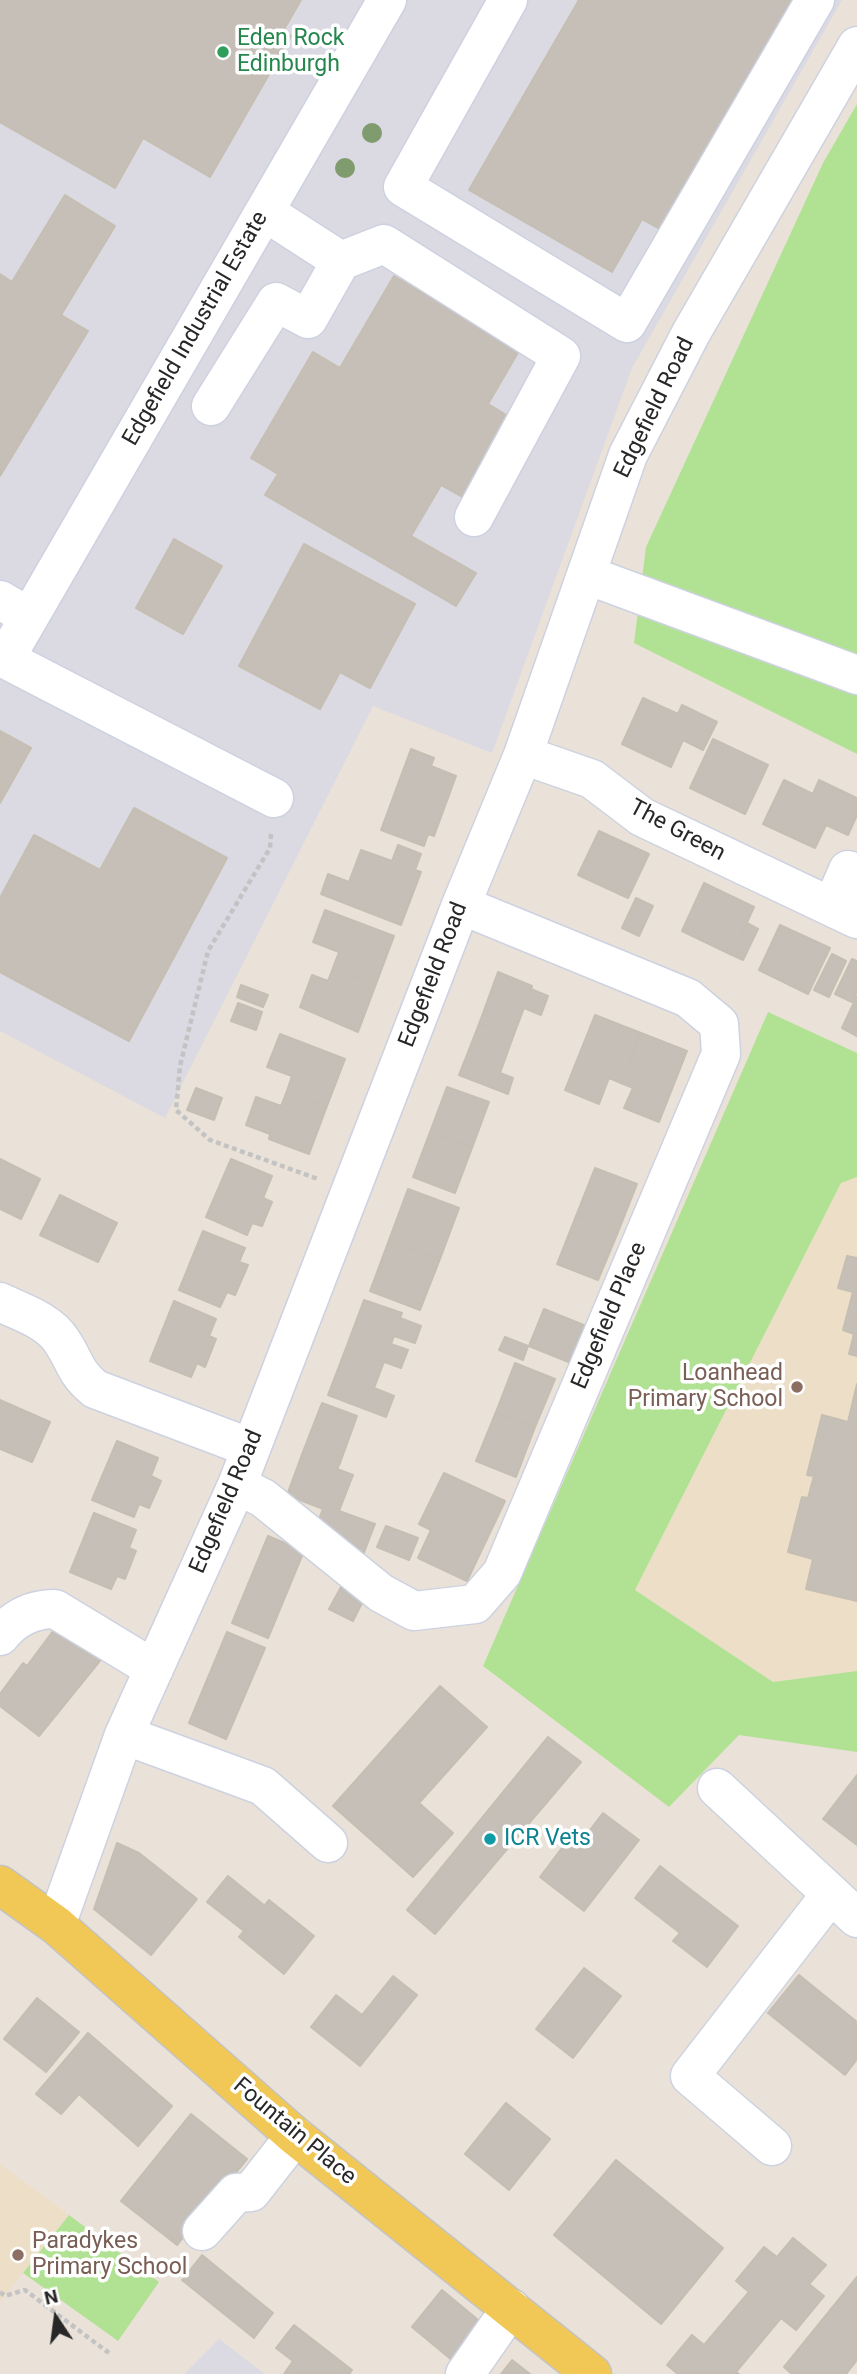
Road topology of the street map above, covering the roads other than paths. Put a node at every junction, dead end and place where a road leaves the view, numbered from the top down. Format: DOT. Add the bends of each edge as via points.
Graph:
graph roads {
  1 [pos="387,0"];
  2 [pos="508,0"];
  3 [pos="815,0"];
  4 [pos="857,46"];
  5 [pos="265,212"];
  6 [pos="341,261"];
  7 [pos="211,407"];
  8 [pos="474,517"];
  9 [pos="587,575"];
  10 [pos="15,608"];
  11 [pos="857,675"];
  12 [pos="523,755"];
  13 [pos="274,798"];
  14 [pos="848,870"];
  15 [pos="461,905"];
  16 [pos="845,913"];
  17 [pos="0,1302"];
  18 [pos="251,1448"];
  19 [pos="237,1485"];
  20 [pos="0,1636"];
  21 [pos="154,1669"];
  22 [pos="124,1735"];
  23 [pos="717,1788"];
  24 [pos="328,1843"];
  25 [pos="0,1885"];
  26 [pos="844,1906"];
  27 [pos="56,1925"];
  28 [pos="295,2136"];
  29 [pos="772,2146"];
  30 [pos="202,2231"];
  31 [pos="511,2308"];
  32 [pos="465,2374"];
  33 [pos="592,2374"];
  1 -- 5 [label="street, Edgefield Industrial Estate"];
  2 -- 3 [label="street" via="402,187 627,323"];
  4 -- 9 [label="street, Edgefield Road" via="691,333 628,455"];
  5 -- 6 [label="street"];
  5 -- 10 [label="street, Edgefield Industrial Estate"];
  6 -- 7 [label="street" via="308,319 276,302"];
  6 -- 8 [label="street" via="384,244 561,356"];
  9 -- 11 [label="street"];
  9 -- 12 [label="street, Edgefield Road"];
  10 -- 13 [label="street, Edgefield Industrial Estate" via="5,659"];
  12 -- 15 [label="street, Edgefield Road"];
  12 -- 16 [label="street, The Green" via="592,779 642,817"];
  14 -- 16 [label="street, The Green"];
  15 -- 18 [label="street, Edgefield Road"];
  15 -- 19 [label="street, Edgefield Place" via="688,999 719,1024 721,1054 502,1573 475,1604 414,1611 381,1592 263,1498"];
  17 -- 18 [label="street" via="40,1321 61,1338 80,1377 95,1389"];
  18 -- 19 [label="street, Edgefield Road"];
  19 -- 21 [label="street, Edgefield Road"];
  20 -- 21 [label="street" via="12,1622 41,1609 55,1609"];
  21 -- 22 [label="street, Edgefield Road"];
  22 -- 24 [label="street" via="263,1786"];
  22 -- 27 [label="street, Edgefield Road"];
  23 -- 26 [label="street"];
  25 -- 27 [label="main road, Fountain Place"];
  26 -- 29 [label="street" via="690,2076"];
  27 -- 28 [label="main road, Fountain Place"];
  28 -- 30 [label="street" via="251,2192 236,2193"];
  28 -- 31 [label="main road, Fountain Place"];
  31 -- 32 [label="street"];
  31 -- 33 [label="main road, Fountain Place"];
}
